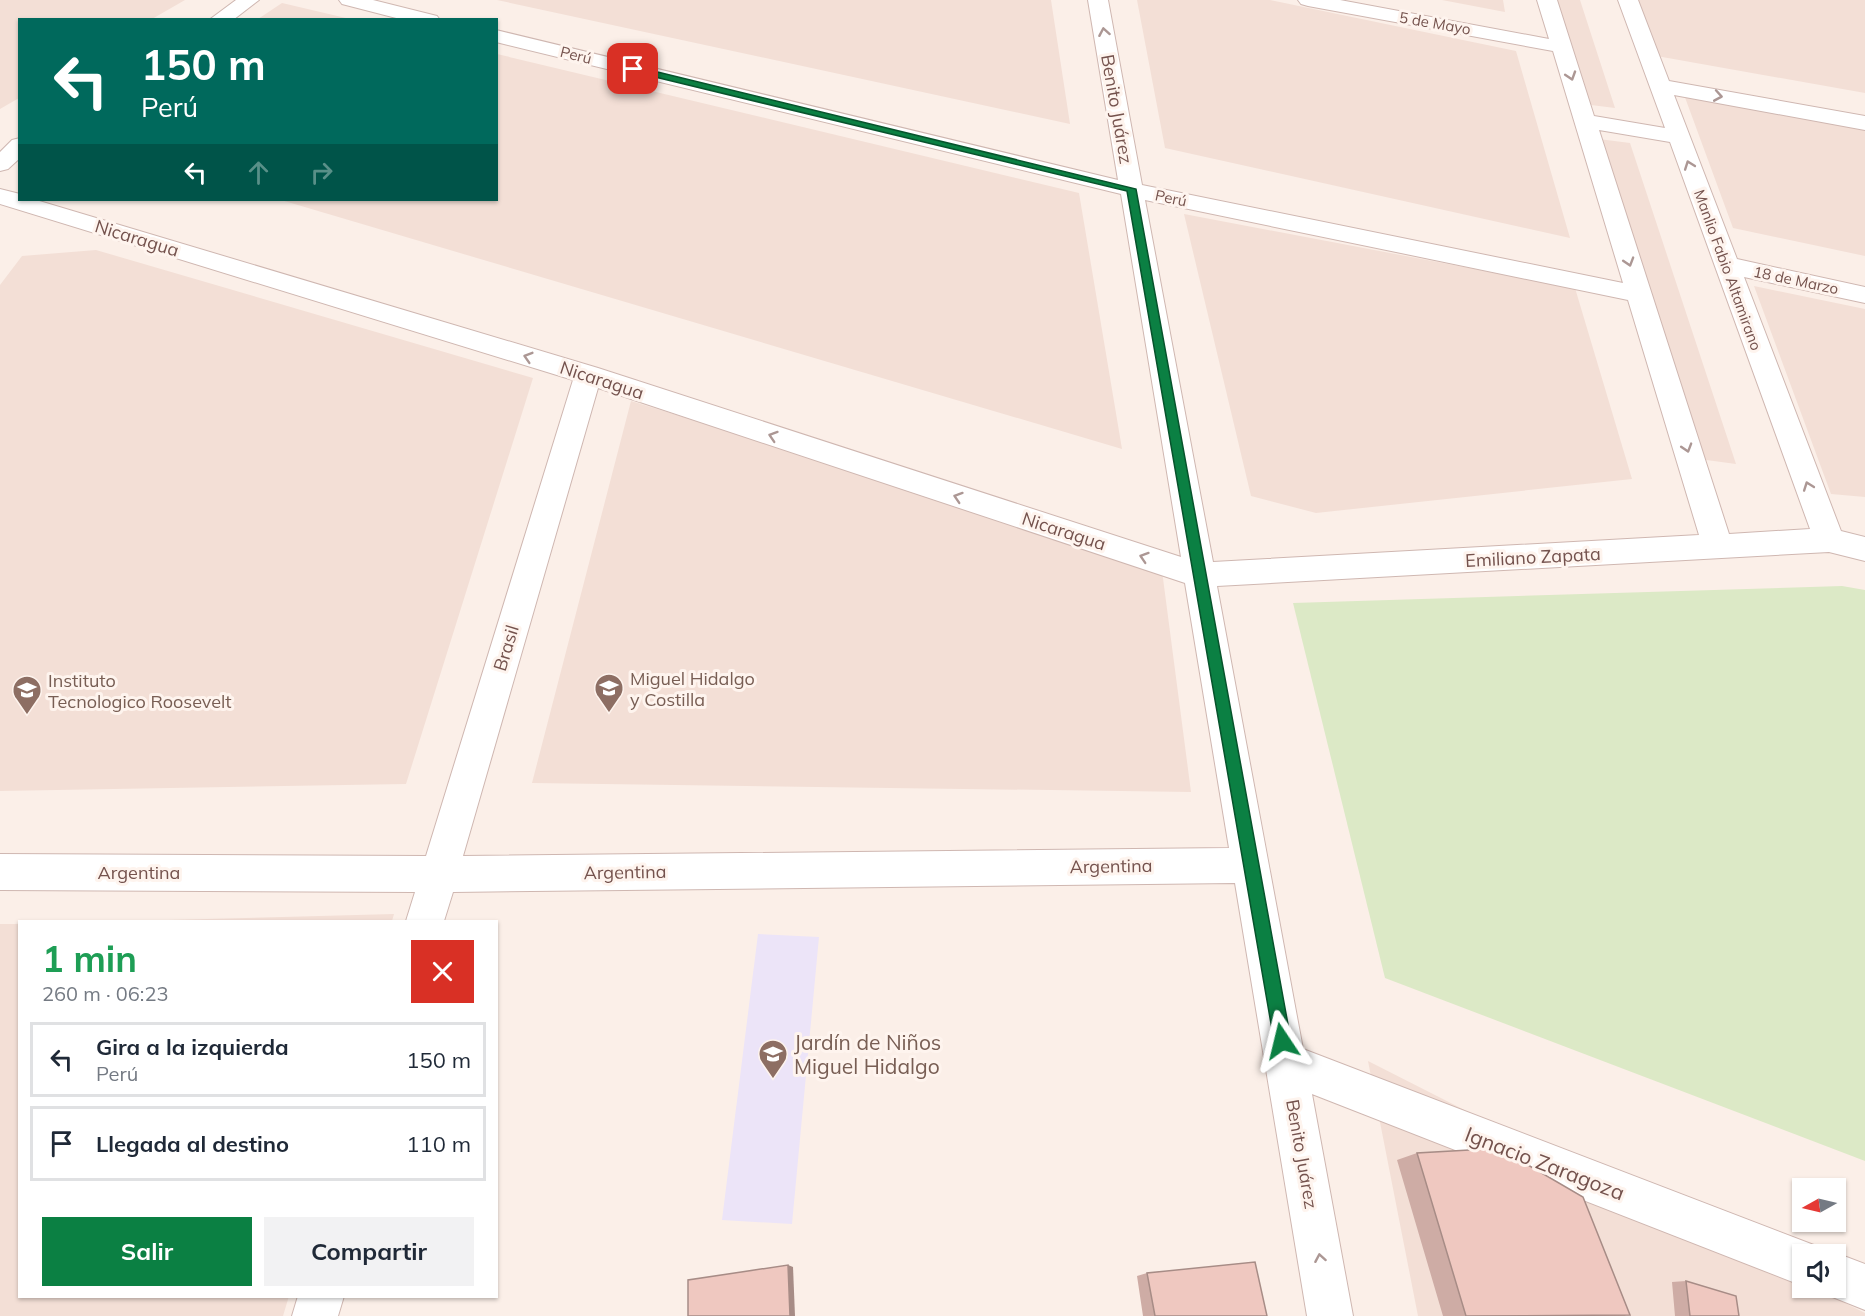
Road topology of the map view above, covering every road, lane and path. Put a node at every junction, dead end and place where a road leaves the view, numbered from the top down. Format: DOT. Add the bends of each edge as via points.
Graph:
graph roads {
  1 [pos="249,0"];
  2 [pos="349,0"];
  3 [pos="1098,0"];
  4 [pos="1308,0"];
  5 [pos="1547,0"];
  6 [pos="1628,0"];
  7 [pos="222,18"];
  8 [pos="422,18"];
  9 [pos="498,36"];
  10 [pos="1562,47"];
  11 [pos="1660,86"];
  12 [pos="1586,121"];
  13 [pos="1865,123"];
  14 [pos="1679,137"];
  15 [pos="12,148"];
  16 [pos="0,164"];
  17 [pos="1131,189"];
  18 [pos="0,196"];
  19 [pos="1726,265"];
  20 [pos="1639,294"];
  21 [pos="1865,295"];
  22 [pos="588,375"];
  23 [pos="1828,540"];
  24 [pos="1718,546"];
  25 [pos="1865,549"];
  26 [pos="1199,575"];
  27 [pos="1251,865"];
  28 [pos="0,872"];
  29 [pos="438,874"];
  30 [pos="425,920"];
  31 [pos="1286,1063"];
  32 [pos="1792,1259"];
  33 [pos="1846,1280"];
  34 [pos="1865,1287"];
  35 [pos="320,1298"];
  36 [pos="315,1316"];
  37 [pos="1330,1316"];
  1 -- 7 [label="street"];
  2 -- 8 [label="street"];
  17 -- 3 [label="street, Benito Juárez, one-way"];
  4 -- 10 [label="street, 5 de Mayo"];
  5 -- 10 [label="street"];
  6 -- 11 [label="street, Manlio Fabio Altamirano"];
  9 -- 17 [label="street, Perú"];
  10 -- 12 [label="street, one-way"];
  11 -- 13 [label="street, one-way"];
  11 -- 14 [label="street, Manlio Fabio Altamirano"];
  12 -- 14 [label="street"];
  12 -- 20 [label="street, one-way"];
  19 -- 14 [label="street, Manlio Fabio Altamirano, one-way"];
  15 -- 16 [label="street"];
  17 -- 20 [label="street, Perú"];
  17 -- 26 [label="street, Benito Juárez"];
  22 -- 18 [label="street, Nicaragua, one-way"];
  19 -- 21 [label="street, 18 de Marzo"];
  23 -- 19 [label="street, Manlio Fabio Altamirano, one-way"];
  20 -- 24 [label="street, one-way"];
  26 -- 22 [label="street, Nicaragua, one-way"];
  22 -- 29 [label="street, Brasil"];
  23 -- 24 [label="street, Emiliano Zapata"];
  23 -- 25 [label="street, Emiliano Zapata"];
  24 -- 26 [label="street, Emiliano Zapata"];
  26 -- 27 [label="street, Benito Juárez"];
  27 -- 29 [label="street, Argentina"];
  27 -- 31 [label="street, Benito Juárez"];
  28 -- 29 [label="street, Argentina"];
  29 -- 30 [label="street, Brasil"];
  31 -- 32 [label="street, Ignacio Zaragoza"];
  37 -- 31 [label="street, Benito Juárez, one-way"];
  33 -- 34 [label="street"];
  35 -- 36 [label="street"];
}
